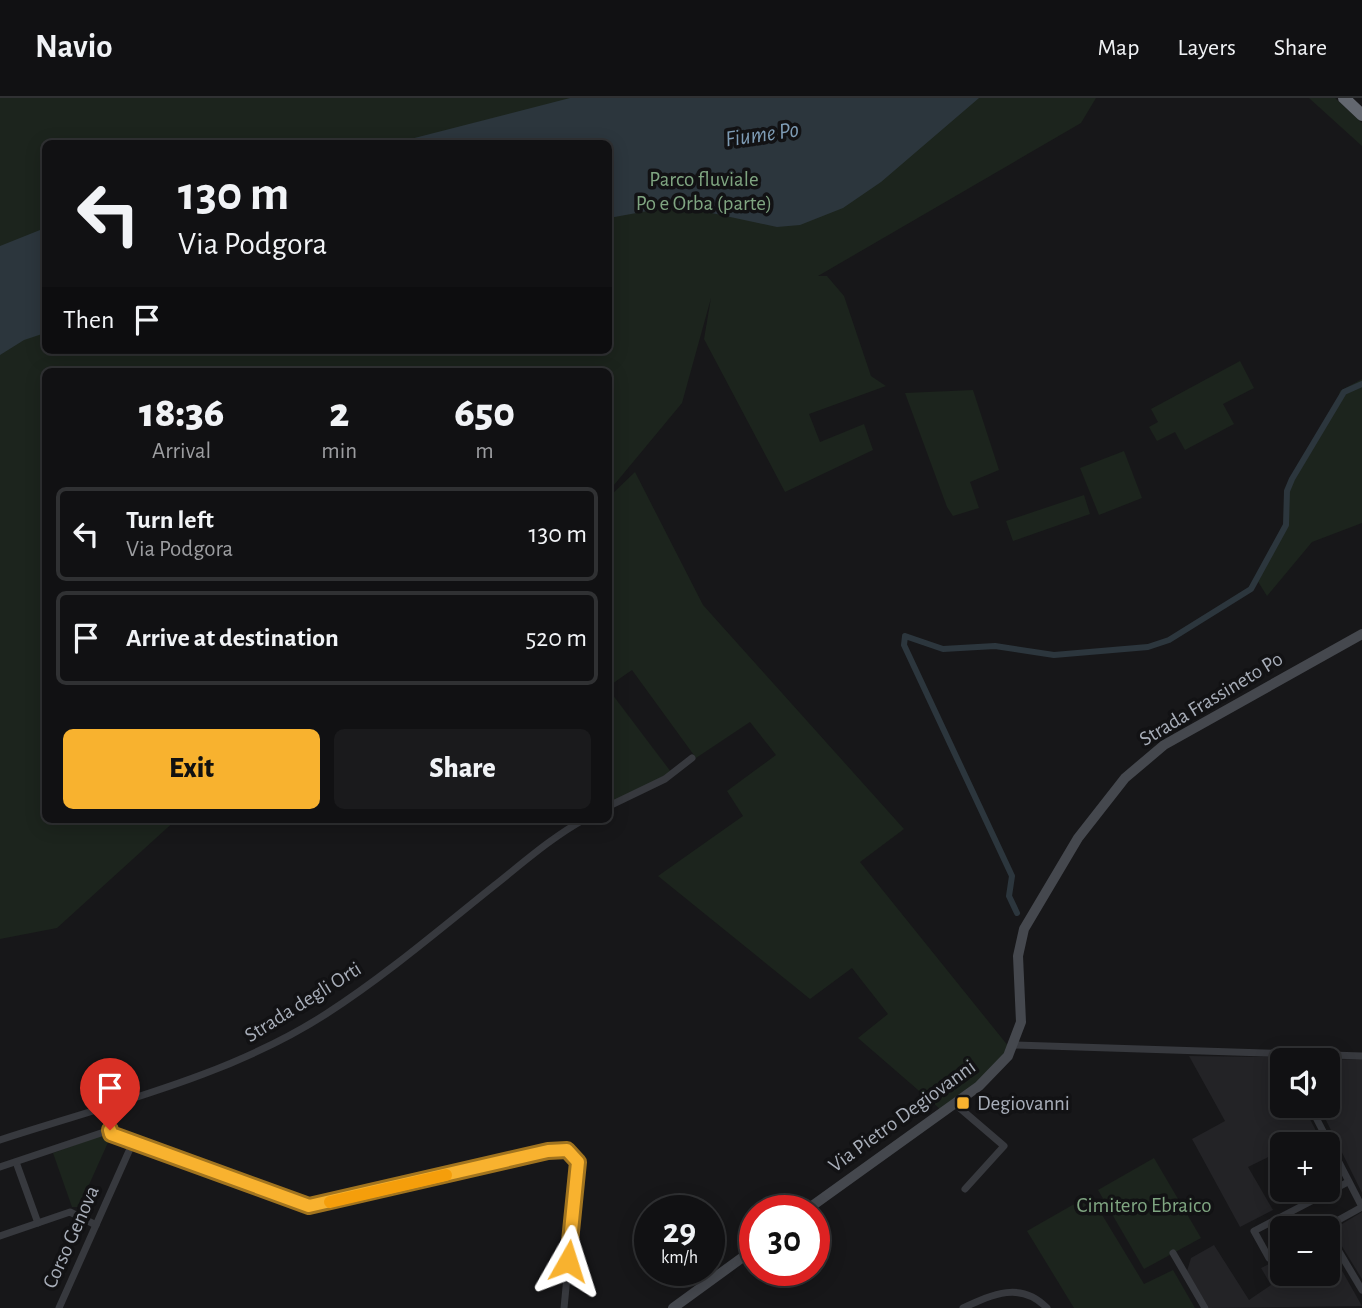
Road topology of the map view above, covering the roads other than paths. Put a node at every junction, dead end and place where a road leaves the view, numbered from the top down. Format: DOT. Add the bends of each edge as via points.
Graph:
graph roads {
  1 [pos="1344,98"];
  2 [pos="1362,114"];
  3 [pos="1362,634"];
  4 [pos="692,758"];
  5 [pos="612,805"];
  6 [pos="579,823"];
  7 [pos="1014,1045"];
  8 [pos="1270,1054"];
  9 [pos="1362,1056"];
  10 [pos="1340,1057"];
  11 [pos="954,1104"];
  12 [pos="101,1107"];
  13 [pos="1316,1118"];
  14 [pos="110,1130"];
  15 [pos="0,1140"];
  16 [pos="134,1142"];
  17 [pos="16,1161"];
  18 [pos="0,1167"];
  19 [pos="1348,1182"];
  20 [pos="965,1189"];
  21 [pos="827,1195"];
  22 [pos="1362,1207"];
  23 [pos="1283,1216"];
  24 [pos="1340,1219"];
  25 [pos="38,1223"];
  26 [pos="1270,1223"];
  27 [pos="96,1224"];
  28 [pos="0,1236"];
  29 [pos="1173,1253"];
  30 [pos="1340,1253"];
  31 [pos="1270,1258"];
  32 [pos="739,1260"];
  33 [pos="1362,1290"];
  34 [pos="58,1308"];
  35 [pos="564,1308"];
  36 [pos="673,1308"];
  37 [pos="964,1308"];
  38 [pos="1047,1308"];
  39 [pos="1205,1308"];
  1 -- 2 [label="highway"];
  3 -- 7 [label="street, Strada Frassineto Po" via="1164,746 1111,794 1024,929 1018,956 1021,1022"];
  4 -- 5 [label="street" via="665,779"];
  6 -- 12 [label="street, Strada degli Orti" via="397,963 305,1027 240,1061"];
  7 -- 8 [label="street"];
  7 -- 11 [label="street, Via Pietro Degiovanni" via="991,1076"];
  9 -- 10 [label="street"];
  11 -- 20 [label="street" via="1004,1146"];
  11 -- 21 [label="street, Via Pietro Degiovanni"];
  12 -- 14 [label="street"];
  12 -- 15 [label="street, Strada degli Orti"];
  13 -- 19 [label="street"];
  14 -- 16 [label="street"];
  14 -- 17 [label="street"];
  16 -- 27 [label="street, Corso Genova"];
  16 -- 35 [label="street" via="309,1206 567,1150 577,1158"];
  17 -- 18 [label="street"];
  17 -- 25 [label="street"];
  19 -- 22 [label="street"];
  19 -- 23 [label="street"];
  22 -- 24 [label="street"];
  25 -- 27 [label="street" via="71,1212"];
  25 -- 28 [label="street"];
  26 -- 31 [label="street" via="1254,1231"];
  27 -- 34 [label="street, Corso Genova"];
  29 -- 39 [label="street"];
  30 -- 33 [label="street"];
  32 -- 36 [label="street"];
  37 -- 38 [label="street" via="1006,1291 1029,1294"];
}
